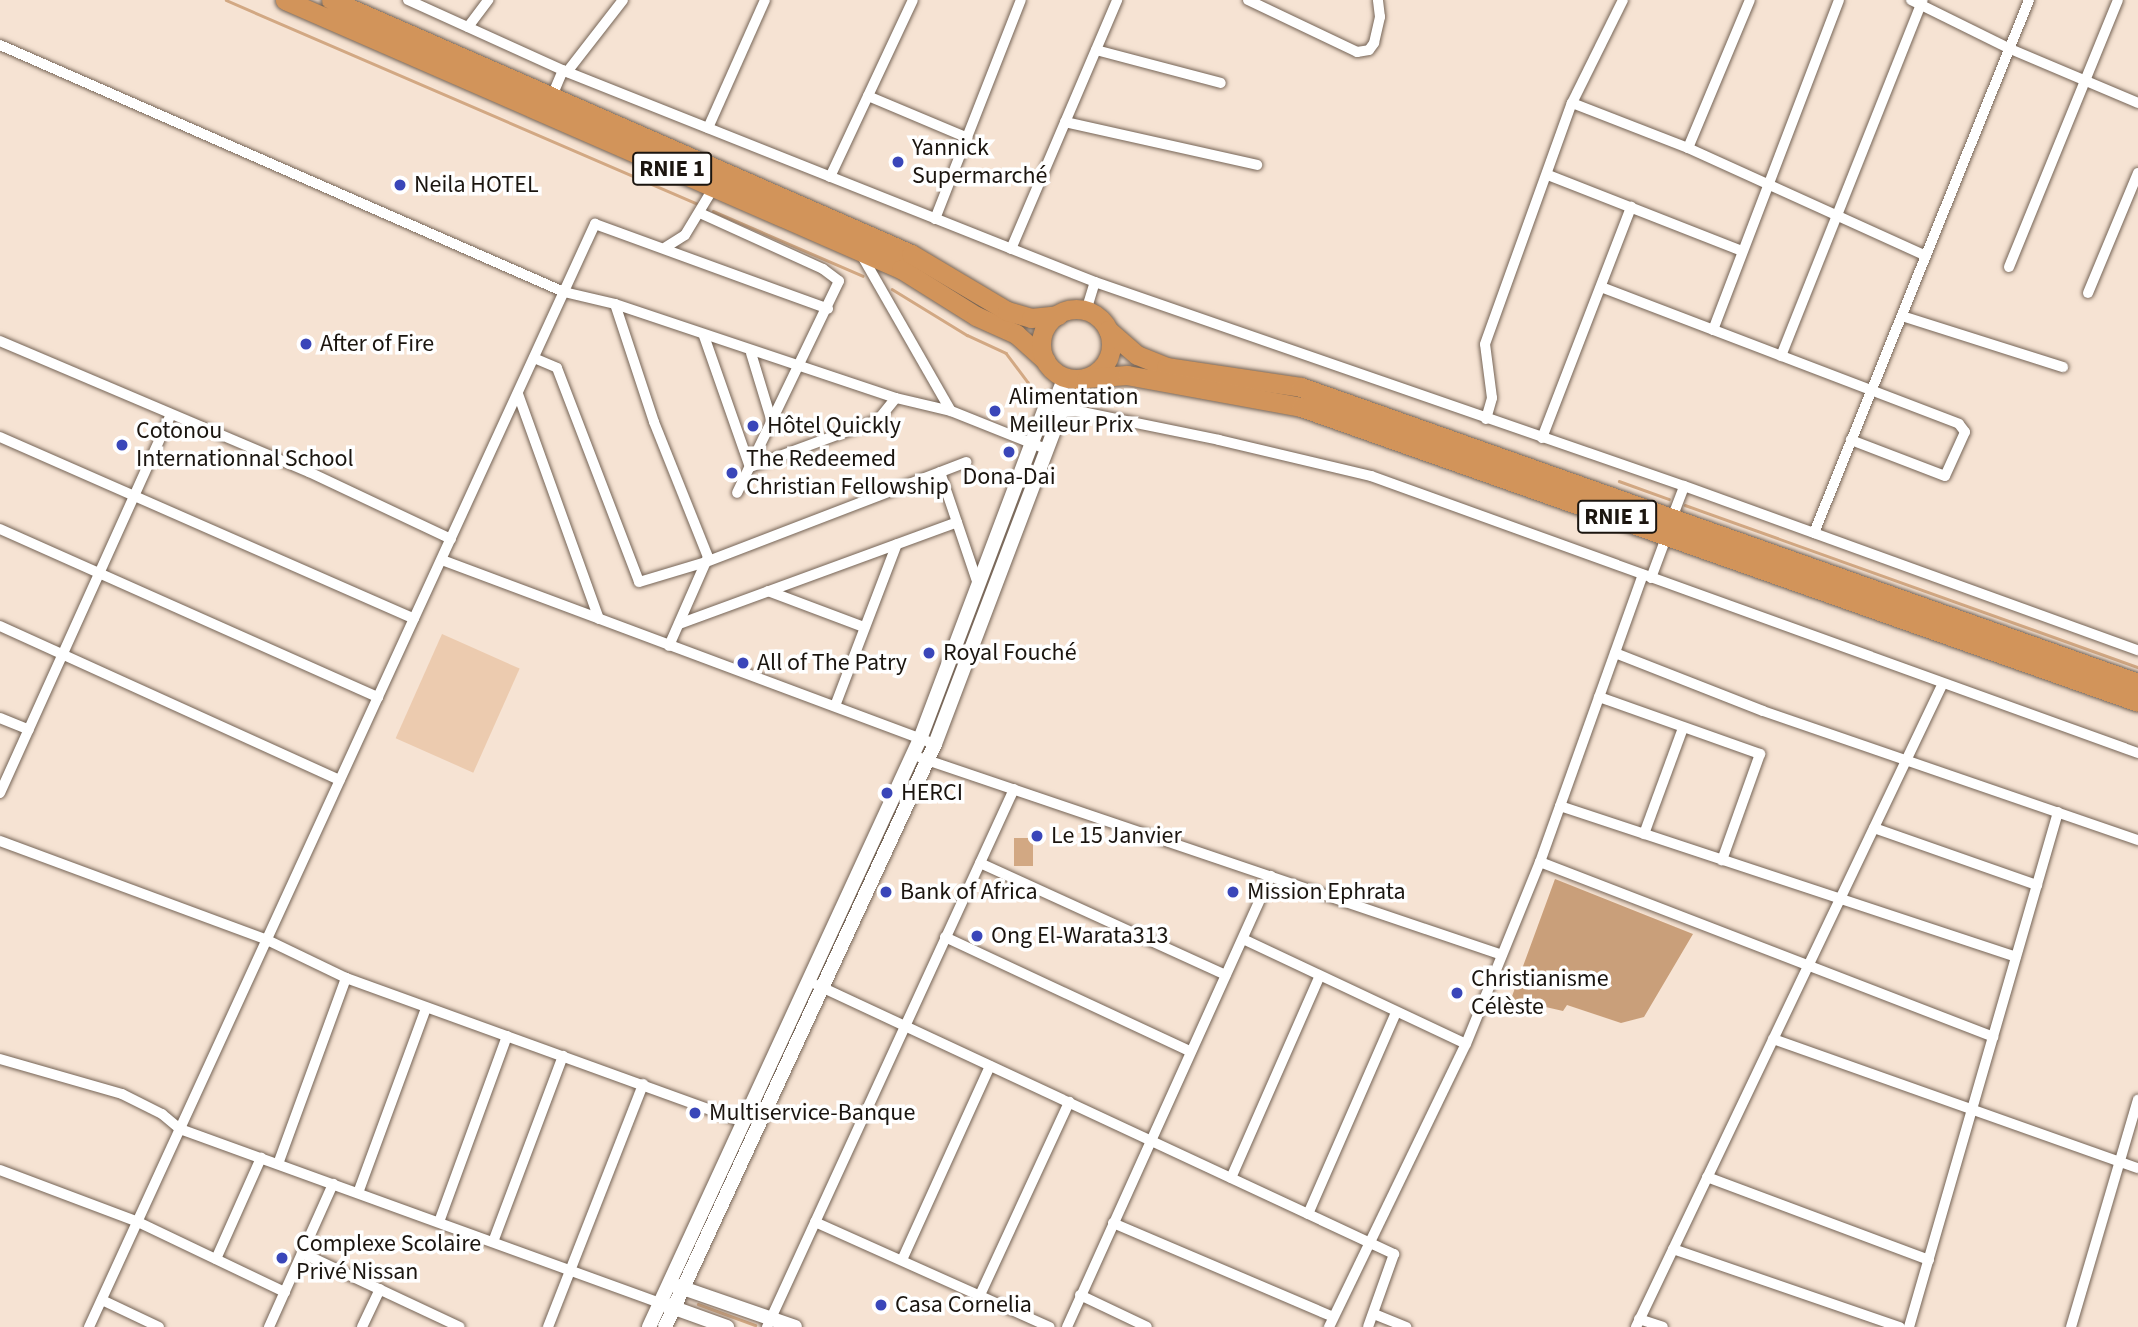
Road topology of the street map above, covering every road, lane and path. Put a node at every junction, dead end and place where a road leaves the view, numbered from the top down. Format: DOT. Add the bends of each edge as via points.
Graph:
graph roads {
  1 [pos="285,0"];
  2 [pos="331,0"];
  3 [pos="408,0"];
  4 [pos="488,0"];
  5 [pos="623,0"];
  6 [pos="765,0"];
  7 [pos="913,0"];
  8 [pos="1021,0"];
  9 [pos="1117,0"];
  10 [pos="1248,0"];
  11 [pos="1378,0"];
  12 [pos="1623,0"];
  13 [pos="1750,0"];
  14 [pos="1839,0"];
  15 [pos="2029,0"];
  16 [pos="2118,0"];
  17 [pos="1918,2"];
  18 [pos="468,27"];
  19 [pos="0,44"];
  20 [pos="2008,48"];
  21 [pos="1096,50"];
  22 [pos="565,71"];
  23 [pos="2086,81"];
  24 [pos="1221,83"];
  25 [pos="552,96"];
  26 [pos="868,96"];
  27 [pos="1572,103"];
  28 [pos="2138,103"];
  29 [pos="1065,122"];
  30 [pos="708,128"];
  31 [pos="968,138"];
  32 [pos="1688,148"];
  33 [pos="1257,165"];
  34 [pos="2138,173"];
  35 [pos="1548,175"];
  36 [pos="830,177"];
  37 [pos="1768,184"];
  38 [pos="714,187"];
  39 [pos="1631,207"];
  40 [pos="1838,213"];
  41 [pos="702,214"];
  42 [pos="935,219"];
  43 [pos="666,247"];
  44 [pos="1011,249"];
  45 [pos="860,251"];
  46 [pos="1742,251"];
  47 [pos="1926,256"];
  48 [pos="2009,267"];
  49 [pos="1095,282"];
  50 [pos="1601,287"];
  51 [pos="565,292"];
  52 [pos="2088,293"];
  53 [pos="615,304"];
  54 [pos="828,309"];
  55 [pos="1086,311"];
  56 [pos="1058,315"];
  57 [pos="1902,316"];
  58 [pos="1108,330"];
  59 [pos="1713,330"];
  60 [pos="704,336"];
  61 [pos="0,341"];
  62 [pos="751,352"];
  63 [pos="1781,356"];
  64 [pos="534,358"];
  65 [pos="1046,361"];
  66 [pos="2063,367"];
  67 [pos="798,368"];
  68 [pos="1065,377"];
  69 [pos="1086,378"];
  70 [pos="1871,392"];
  71 [pos="518,394"];
  72 [pos="896,398"];
  73 [pos="1058,405"];
  74 [pos="951,411"];
  75 [pos="171,415"];
  76 [pos="1486,419"];
  77 [pos="772,422"];
  78 [pos="0,437"];
  79 [pos="1542,438"];
  80 [pos="1851,440"];
  81 [pos="1032,443"];
  82 [pos="1046,449"];
  83 [pos="966,462"];
  84 [pos="750,467"];
  85 [pos="940,472"];
  86 [pos="1684,486"];
  87 [pos="737,493"];
  88 [pos="134,496"];
  89 [pos="957,522"];
  90 [pos="1670,526"];
  91 [pos="0,529"];
  92 [pos="1814,533"];
  93 [pos="451,538"];
  94 [pos="897,544"];
  95 [pos="442,560"];
  96 [pos="706,562"];
  97 [pos="99,573"];
  98 [pos="1647,577"];
  99 [pos="978,584"];
  100 [pos="768,591"];
  101 [pos="414,619"];
  102 [pos="599,620"];
  103 [pos="679,624"];
  104 [pos="0,626"];
  105 [pos="864,627"];
  106 [pos="669,646"];
  107 [pos="2138,650"];
  108 [pos="1615,653"];
  109 [pos="64,654"];
  110 [pos="1943,683"];
  111 [pos="2138,683"];
  112 [pos="378,697"];
  113 [pos="1599,697"];
  114 [pos="2138,702"];
  115 [pos="835,706"];
  116 [pos="0,719"];
  117 [pos="1683,728"];
  118 [pos="29,730"];
  119 [pos="920,739"];
  120 [pos="935,744"];
  121 [pos="2138,754"];
  122 [pos="912,755"];
  123 [pos="1907,759"];
  124 [pos="927,760"];
  125 [pos="340,780"];
  126 [pos="1014,789"];
  127 [pos="0,793"];
  128 [pos="1560,806"];
  129 [pos="2058,812"];
  130 [pos="1874,828"];
  131 [pos="1644,834"];
  132 [pos="2138,840"];
  133 [pos="0,841"];
  134 [pos="1722,860"];
  135 [pos="1540,862"];
  136 [pos="980,863"];
  137 [pos="1271,876"];
  138 [pos="2037,885"];
  139 [pos="1840,898"];
  140 [pos="946,937"];
  141 [pos="1243,939"];
  142 [pos="267,940"];
  143 [pos="1502,955"];
  144 [pos="2016,957"];
  145 [pos="1808,967"];
  146 [pos="1226,975"];
  147 [pos="346,978"];
  148 [pos="1319,978"];
  149 [pos="808,980"];
  150 [pos="822,987"];
  151 [pos="426,1008"];
  152 [pos="1396,1013"];
  153 [pos="905,1026"];
  154 [pos="506,1035"];
  155 [pos="1993,1037"];
  156 [pos="1773,1039"];
  157 [pos="1466,1044"];
  158 [pos="1190,1051"];
  159 [pos="564,1056"];
  160 [pos="0,1059"];
  161 [pos="990,1066"];
  162 [pos="643,1084"];
  163 [pos="2138,1100"];
  164 [pos="1069,1102"];
  165 [pos="1972,1109"];
  166 [pos="742,1121"];
  167 [pos="180,1129"];
  168 [pos="1149,1140"];
  169 [pos="261,1158"];
  170 [pos="2120,1161"];
  171 [pos="278,1164"];
  172 [pos="2138,1168"];
  173 [pos="0,1170"];
  174 [pos="1707,1177"];
  175 [pos="1231,1178"];
  176 [pos="333,1184"];
  177 [pos="358,1193"];
  178 [pos="1308,1214"];
  179 [pos="138,1222"];
  180 [pos="439,1222"];
  181 [pos="815,1222"];
  182 [pos="1113,1223"];
  183 [pos="492,1242"];
  184 [pos="1368,1242"];
  185 [pos="1673,1249"];
  186 [pos="302,1253"];
  187 [pos="216,1259"];
  188 [pos="902,1260"];
  189 [pos="1929,1260"];
  190 [pos="573,1271"];
  191 [pos="676,1285"];
  192 [pos="380,1289"];
  193 [pos="285,1292"];
  194 [pos="980,1295"];
  195 [pos="1080,1295"];
  196 [pos="102,1300"];
  197 [pos="667,1306"];
  198 [pos="1374,1314"];
  199 [pos="1331,1322"];
  200 [pos="769,1323"];
  201 [pos="1637,1323"];
  202 [pos="457,1326"];
  203 [pos="89,1327"];
  204 [pos="159,1327"];
  205 [pos="269,1327"];
  206 [pos="362,1327"];
  207 [pos="548,1327"];
  208 [pos="649,1327"];
  209 [pos="665,1327"];
  210 [pos="727,1327"];
  211 [pos="795,1327"];
  212 [pos="1050,1327"];
  213 [pos="1067,1327"];
  214 [pos="1147,1327"];
  215 [pos="1368,1327"];
  216 [pos="1407,1327"];
  217 [pos="1663,1327"];
  218 [pos="1900,1327"];
  219 [pos="1909,1327"];
  220 [pos="2071,1327"];
  1 -- 38 [label="highway, RNIE 1"];
  2 -- 25 [label="highway, RNIE 1"];
  3 -- 18 [label="street"];
  4 -- 18 [label="street"];
  5 -- 22 [label="street"];
  6 -- 30 [label="street"];
  7 -- 26 [label="street"];
  8 -- 31 [label="street"];
  9 -- 21 [label="street"];
  10 -- 11 [label="street" via="1357,51 1369,50 1374,43 1380,17"];
  12 -- 27 [label="street"];
  13 -- 32 [label="street"];
  14 -- 37 [label="street"];
  15 -- 20 [label="street"];
  16 -- 23 [label="street"];
  17 -- 20 [label="street"];
  17 -- 40 [label="street"];
  18 -- 22 [label="street"];
  19 -- 51 [label="street"];
  20 -- 23 [label="street"];
  20 -- 47 [label="street"];
  21 -- 24 [label="street"];
  21 -- 29 [label="street"];
  22 -- 25 [label="street"];
  22 -- 30 [label="street"];
  23 -- 28 [label="street"];
  23 -- 48 [label="street"];
  25 -- 56 [label="highway, RNIE 1" via="911,254 1007,312 1031,318"];
  26 -- 31 [label="street"];
  26 -- 36 [label="street"];
  27 -- 32 [label="street"];
  27 -- 35 [label="street"];
  29 -- 33 [label="street"];
  29 -- 44 [label="street"];
  30 -- 36 [label="street"];
  31 -- 42 [label="street"];
  32 -- 37 [label="street"];
  34 -- 52 [label="street"];
  35 -- 39 [label="street"];
  35 -- 76 [label="street" via="1485,344 1492,398"];
  36 -- 42 [label="street"];
  37 -- 40 [label="street"];
  37 -- 46 [label="street"];
  38 -- 41 [label="street"];
  38 -- 45 [label="highway, RNIE 1"];
  39 -- 46 [label="street"];
  39 -- 50 [label="street"];
  40 -- 47 [label="street"];
  40 -- 63 [label="street"];
  41 -- 43 [label="street" via="685,235"];
  41 -- 54 [label="street" via="835,275 839,281"];
  42 -- 44 [label="street"];
  43 -- 51 [label="street" via="595,224"];
  43 -- 54 [label="street"];
  44 -- 49 [label="street"];
  45 -- 65 [label="highway, RNIE 1" via="1016,334"];
  45 -- 74 [label="street"];
  46 -- 59 [label="street"];
  47 -- 57 [label="street"];
  49 -- 55 [label="street"];
  49 -- 76 [label="street"];
  50 -- 59 [label="street"];
  50 -- 79 [label="street"];
  51 -- 53 [label="street"];
  51 -- 64 [label="street"];
  53 -- 60 [label="street"];
  53 -- 96 [label="street"];
  54 -- 67 [label="street"];
  55 -- 56 [label="highway, RNIE 1"];
  55 -- 58 [label="highway, RNIE 1"];
  56 -- 65 [label="highway" via="1043,336"];
  57 -- 66 [label="street"];
  57 -- 70 [label="street"];
  58 -- 69 [label="highway" via="1108,358 1098,372"];
  58 -- 90 [label="highway, RNIE 1" via="1137,355 1166,367 1301,387"];
  59 -- 63 [label="street"];
  60 -- 62 [label="street"];
  60 -- 84 [label="street"];
  61 -- 75 [label="street"];
  62 -- 67 [label="street"];
  62 -- 77 [label="street"];
  63 -- 70 [label="street"];
  64 -- 71 [label="street"];
  64 -- 96 [label="street" via="557,368 636,580 645,582"];
  65 -- 68 [label="highway, RNIE 1"];
  67 -- 72 [label="street"];
  67 -- 77 [label="street"];
  68 -- 69 [label="highway, RNIE 1"];
  68 -- 73 [label="street"];
  69 -- 90 [label="highway, RNIE 1" via="1127,375 1202,392 1274,399"];
  70 -- 80 [label="street"];
  70 -- 80 [label="street" via="1959,424 1965,437 1945,476"];
  71 -- 93 [label="street"];
  71 -- 102 [label="street"];
  72 -- 74 [label="street"];
  72 -- 84 [label="street" via="878,420"];
  73 -- 81 [label="street" via="1045,409"];
  73 -- 82 [label="street"];
  73 -- 98 [label="street" via="1371,476"];
  74 -- 81 [label="street"];
  75 -- 88 [label="street"];
  75 -- 93 [label="street"];
  76 -- 79 [label="street"];
  77 -- 84 [label="street"];
  78 -- 88 [label="street"];
  79 -- 86 [label="street"];
  80 -- 92 [label="street"];
  81 -- 82 [label="street"];
  81 -- 99 [label="street"];
  82 -- 120 [label="street"];
  83 -- 85 [label="street"];
  84 -- 87 [label="street"];
  85 -- 89 [label="street"];
  85 -- 96 [label="street"];
  86 -- 90 [label="street"];
  86 -- 92 [label="street"];
  88 -- 97 [label="street"];
  88 -- 101 [label="street"];
  89 -- 94 [label="street"];
  89 -- 99 [label="street"];
  90 -- 98 [label="street"];
  90 -- 111 [label="highway, RNIE 1"];
  90 -- 114 [label="highway, RNIE 1"];
  91 -- 97 [label="street"];
  92 -- 107 [label="street"];
  93 -- 95 [label="street"];
  94 -- 100 [label="street"];
  94 -- 105 [label="street"];
  95 -- 101 [label="street"];
  95 -- 102 [label="street"];
  96 -- 103 [label="street"];
  97 -- 109 [label="street"];
  97 -- 112 [label="street"];
  98 -- 108 [label="street"];
  98 -- 110 [label="street"];
  99 -- 119 [label="street"];
  100 -- 103 [label="street"];
  100 -- 105 [label="street"];
  101 -- 112 [label="street"];
  102 -- 106 [label="street"];
  103 -- 106 [label="street"];
  104 -- 109 [label="street"];
  105 -- 115 [label="street"];
  106 -- 115 [label="street"];
  108 -- 113 [label="street"];
  108 -- 123 [label="street" via="1763,711"];
  109 -- 118 [label="street"];
  109 -- 125 [label="street"];
  110 -- 121 [label="street"];
  110 -- 123 [label="street"];
  112 -- 125 [label="street"];
  113 -- 117 [label="street"];
  113 -- 128 [label="street"];
  115 -- 119 [label="street"];
  116 -- 118 [label="street"];
  117 -- 131 [label="street"];
  117 -- 134 [label="street" via="1761,756"];
  118 -- 127 [label="street"];
  119 -- 120 [label="street"];
  119 -- 122 [label="street"];
  120 -- 124 [label="street"];
  122 -- 124 [label="street"];
  122 -- 149 [label="street"];
  123 -- 129 [label="street"];
  123 -- 130 [label="street"];
  124 -- 126 [label="street"];
  124 -- 150 [label="street"];
  125 -- 142 [label="street"];
  126 -- 136 [label="street"];
  126 -- 137 [label="street"];
  128 -- 131 [label="street"];
  128 -- 135 [label="street"];
  129 -- 132 [label="street"];
  129 -- 138 [label="street"];
  130 -- 138 [label="street"];
  130 -- 139 [label="street"];
  131 -- 134 [label="street"];
  133 -- 142 [label="street"];
  134 -- 139 [label="street"];
  135 -- 143 [label="street"];
  135 -- 145 [label="street"];
  136 -- 140 [label="street"];
  136 -- 146 [label="street"];
  137 -- 141 [label="street"];
  137 -- 143 [label="street"];
  138 -- 144 [label="street"];
  139 -- 144 [label="street"];
  139 -- 145 [label="street"];
  140 -- 153 [label="street"];
  140 -- 158 [label="street"];
  141 -- 146 [label="street"];
  141 -- 148 [label="street"];
  142 -- 147 [label="street"];
  142 -- 167 [label="street"];
  143 -- 157 [label="street"];
  144 -- 155 [label="street"];
  145 -- 155 [label="street"];
  145 -- 156 [label="street"];
  146 -- 158 [label="street"];
  147 -- 151 [label="street"];
  147 -- 171 [label="street"];
  148 -- 152 [label="street"];
  148 -- 175 [label="street"];
  149 -- 150 [label="street"];
  149 -- 166 [label="street"];
  150 -- 153 [label="street"];
  150 -- 191 [label="street"];
  151 -- 154 [label="street"];
  151 -- 177 [label="street"];
  152 -- 157 [label="street"];
  152 -- 178 [label="street"];
  153 -- 161 [label="street"];
  153 -- 181 [label="street"];
  154 -- 159 [label="street"];
  154 -- 180 [label="street"];
  155 -- 165 [label="street"];
  156 -- 165 [label="street"];
  156 -- 174 [label="street"];
  157 -- 184 [label="street"];
  158 -- 168 [label="street"];
  159 -- 162 [label="street"];
  159 -- 183 [label="street"];
  160 -- 167 [label="street" via="122,1094 151,1107"];
  161 -- 164 [label="street"];
  161 -- 188 [label="street"];
  162 -- 166 [label="street"];
  162 -- 190 [label="street"];
  163 -- 170 [label="street"];
  164 -- 168 [label="street"];
  164 -- 194 [label="street"];
  165 -- 170 [label="street"];
  165 -- 189 [label="street"];
  166 -- 191 [label="street"];
  167 -- 169 [label="street"];
  167 -- 179 [label="street"];
  168 -- 175 [label="street"];
  168 -- 182 [label="street"];
  169 -- 171 [label="street"];
  169 -- 187 [label="street"];
  170 -- 172 [label="street"];
  170 -- 220 [label="street"];
  171 -- 176 [label="street"];
  173 -- 179 [label="street"];
  174 -- 185 [label="street"];
  174 -- 189 [label="street"];
  175 -- 178 [label="street"];
  176 -- 177 [label="street"];
  176 -- 186 [label="street"];
  177 -- 180 [label="street"];
  178 -- 184 [label="street"];
  179 -- 187 [label="street"];
  179 -- 196 [label="street"];
  180 -- 183 [label="street"];
  181 -- 188 [label="street"];
  181 -- 200 [label="street"];
  182 -- 195 [label="street"];
  182 -- 199 [label="street"];
  183 -- 190 [label="street"];
  184 -- 198 [label="street" via="1394,1254"];
  184 -- 199 [label="street"];
  185 -- 201 [label="street"];
  185 -- 218 [label="street"];
  186 -- 192 [label="street"];
  186 -- 193 [label="street"];
  187 -- 193 [label="street"];
  188 -- 194 [label="street"];
  189 -- 219 [label="street"];
  190 -- 197 [label="street"];
  190 -- 207 [label="street"];
  191 -- 197 [label="street"];
  191 -- 200 [label="street"];
  192 -- 202 [label="street"];
  192 -- 206 [label="street"];
  193 -- 205 [label="street"];
  194 -- 212 [label="street"];
  195 -- 213 [label="street"];
  195 -- 214 [label="street"];
  196 -- 203 [label="street"];
  196 -- 204 [label="street"];
  197 -- 208 [label="street"];
  197 -- 209 [label="street"];
  197 -- 210 [label="street"];
  198 -- 215 [label="street"];
  198 -- 216 [label="street"];
  200 -- 211 [label="street"];
  201 -- 217 [label="street"];
}
